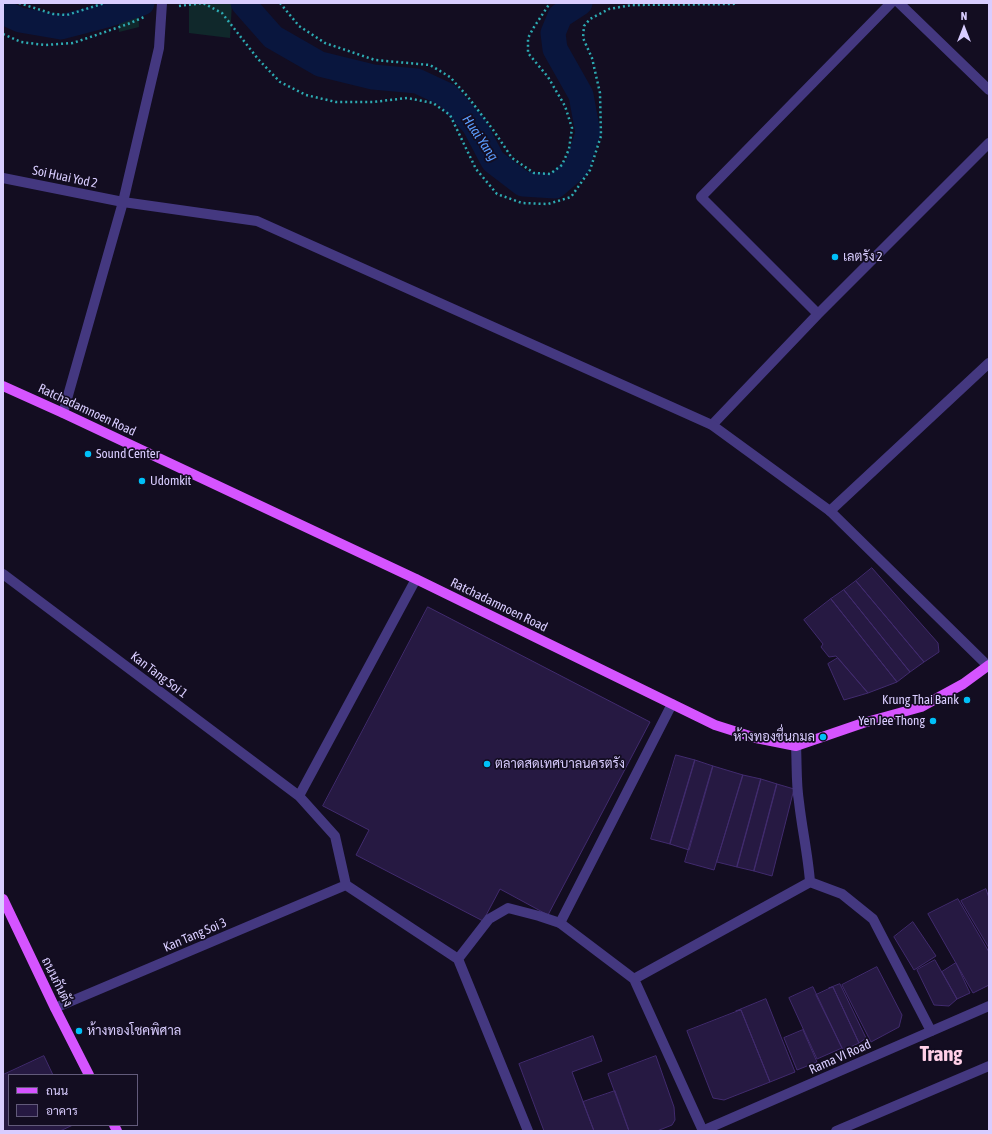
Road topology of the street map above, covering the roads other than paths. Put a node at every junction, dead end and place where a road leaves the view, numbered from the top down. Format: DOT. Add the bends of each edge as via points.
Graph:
graph roads {
  1 [pos="891,3"];
  2 [pos="899,3"];
  3 [pos="162,6"];
  4 [pos="989,90"];
  5 [pos="989,143"];
  6 [pos="3,178"];
  7 [pos="123,202"];
  8 [pos="818,314"];
  9 [pos="989,363"];
  10 [pos="3,386"];
  11 [pos="63,413"];
  12 [pos="712,425"];
  13 [pos="830,511"];
  14 [pos="3,574"];
  15 [pos="416,579"];
  16 [pos="988,665"];
  17 [pos="672,704"];
  18 [pos="796,746"];
  19 [pos="299,796"];
  20 [pos="810,882"];
  21 [pos="346,885"];
  22 [pos="3,899"];
  23 [pos="560,923"];
  24 [pos="458,959"];
  25 [pos="634,979"];
  26 [pos="989,1006"];
  27 [pos="55,1008"];
  28 [pos="931,1031"];
  29 [pos="989,1066"];
  30 [pos="88,1074"];
  31 [pos="528,1131"];
  32 [pos="702,1131"];
  33 [pos="836,1131"];
  1 -- 8 [label="street" via="701,197"];
  2 -- 4 [label="street"];
  3 -- 7 [label="street" via="159,48"];
  5 -- 8 [label="street"];
  6 -- 7 [label="street, Soi Huai Yod 2"];
  7 -- 11 [label="street"];
  7 -- 12 [label="street, Soi Huai Yod 2" via="257,221"];
  8 -- 12 [label="street"];
  9 -- 13 [label="street"];
  10 -- 11 [label="main road, Ratchadamnoen Road"];
  11 -- 15 [label="main road, Ratchadamnoen Road"];
  12 -- 13 [label="street, Soi Huai Yod 2"];
  13 -- 16 [label="street, Soi Huai Yod 2"];
  14 -- 19 [label="street, Kan Tang Soi 1"];
  15 -- 17 [label="main road, Ratchadamnoen Road"];
  15 -- 19 [label="street"];
  16 -- 18 [label="main road" via="964,684 921,707 863,723"];
  17 -- 18 [label="main road, Ratchadamnoen Road" via="715,725 756,738"];
  17 -- 23 [label="street"];
  18 -- 20 [label="street" via="798,800"];
  19 -- 21 [label="street, Kan Tang Soi 1" via="335,836"];
  20 -- 25 [label="street"];
  20 -- 28 [label="street" via="842,894 873,919"];
  21 -- 24 [label="street"];
  21 -- 27 [label="street, Kan Tang Soi 3"];
  22 -- 27 [label="main road, ถนนกันตัง"];
  23 -- 24 [label="street" via="508,908 490,919"];
  23 -- 25 [label="street"];
  24 -- 31 [label="street"];
  25 -- 32 [label="street"];
  26 -- 28 [label="street, Rama VI Road"];
  27 -- 30 [label="main road, ถนนกันตัง"];
  28 -- 32 [label="street, Rama VI Road"];
  29 -- 33 [label="street"];
}
